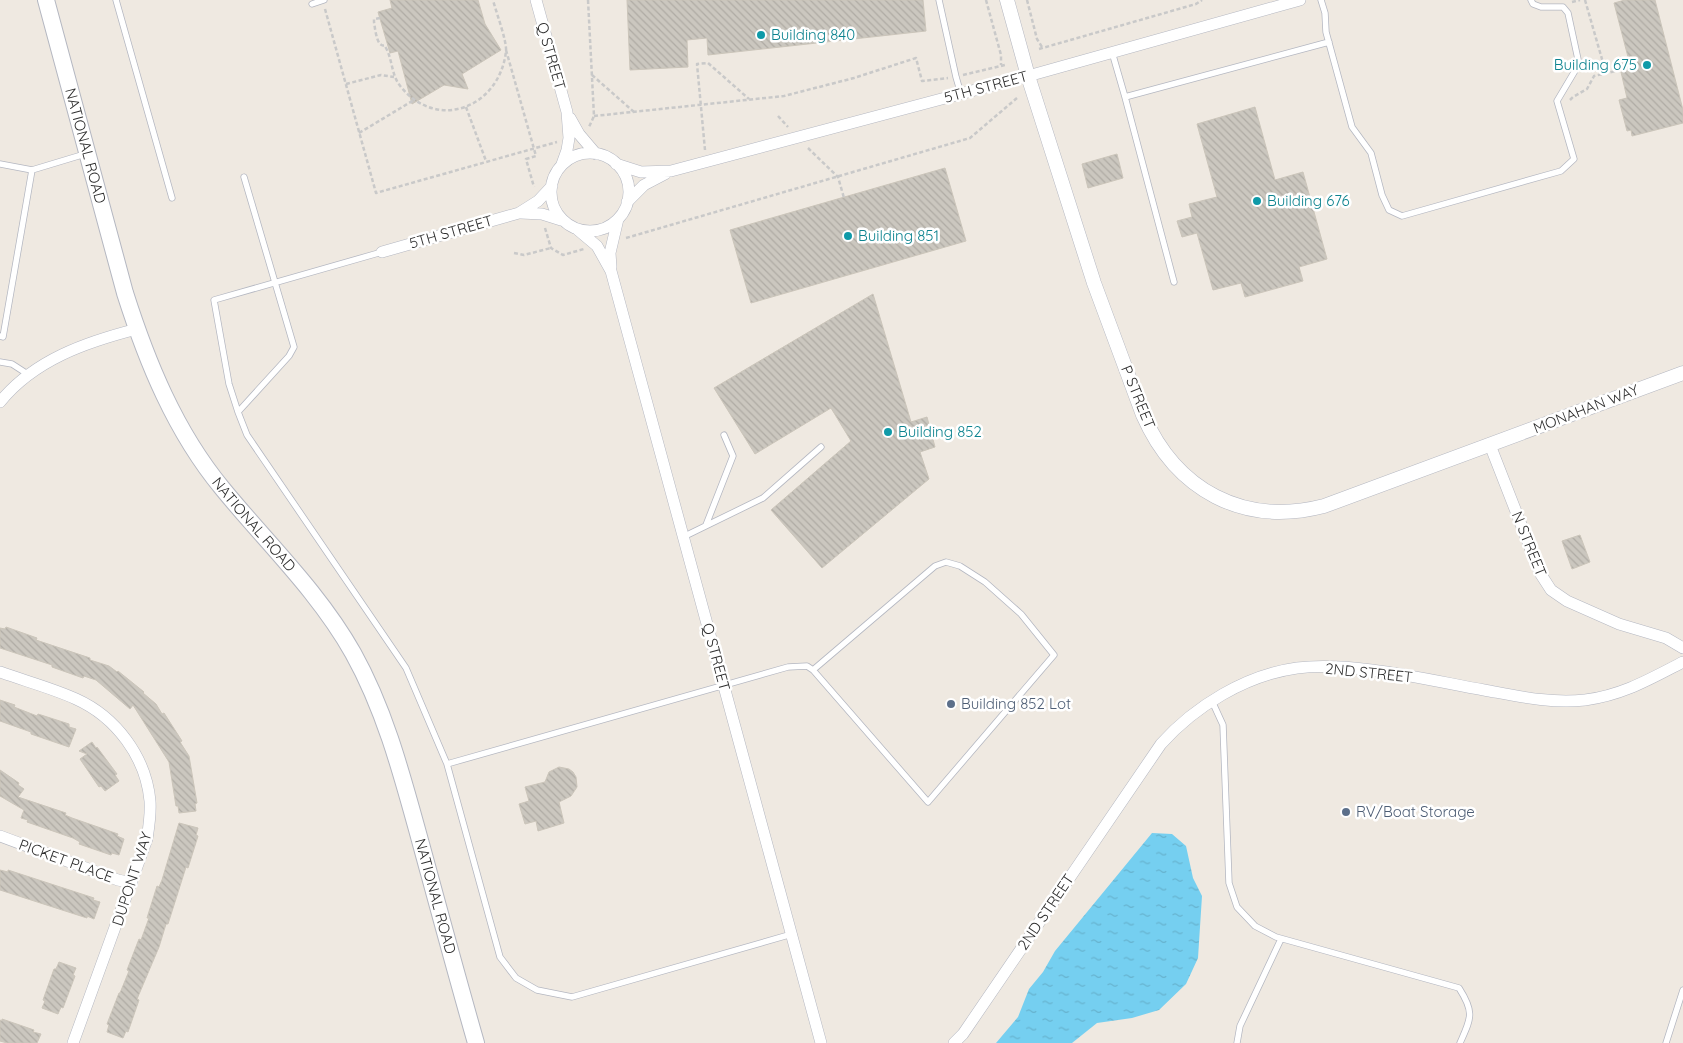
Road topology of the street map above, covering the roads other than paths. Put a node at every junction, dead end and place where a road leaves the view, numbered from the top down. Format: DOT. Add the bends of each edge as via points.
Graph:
graph roads {
  1 [pos="46,0"];
  2 [pos="116,0"];
  3 [pos="323,0"];
  4 [pos="536,0"];
  5 [pos="939,0"];
  6 [pos="1007,0"];
  7 [pos="1300,0"];
  8 [pos="1321,0"];
  9 [pos="1531,0"];
  10 [pos="312,4"];
  11 [pos="1329,42"];
  12 [pos="1112,52"];
  13 [pos="1028,76"];
  14 [pos="961,94"];
  15 [pos="1125,97"];
  16 [pos="567,112"];
  17 [pos="87,154"];
  18 [pos="596,154"];
  19 [pos="0,164"];
  20 [pos="562,164"];
  21 [pos="616,164"];
  22 [pos="32,170"];
  23 [pos="671,171"];
  24 [pos="244,177"];
  25 [pos="552,186"];
  26 [pos="172,198"];
  27 [pos="627,202"];
  28 [pos="519,213"];
  29 [pos="618,218"];
  30 [pos="561,220"];
  31 [pos="578,230"];
  32 [pos="382,252"];
  33 [pos="611,271"];
  34 [pos="275,282"];
  35 [pos="1174,282"];
  36 [pos="136,329"];
  37 [pos="0,336"];
  38 [pos="0,362"];
  39 [pos="1683,373"];
  40 [pos="29,375"];
  41 [pos="0,402"];
  42 [pos="238,412"];
  43 [pos="724,436"];
  44 [pos="1490,445"];
  45 [pos="821,447"];
  46 [pos="706,525"];
  47 [pos="683,537"];
  48 [pos="1683,648"];
  49 [pos="1683,662"];
  50 [pos="813,670"];
  51 [pos="0,672"];
  52 [pos="723,684"];
  53 [pos="1212,701"];
  54 [pos="447,764"];
  55 [pos="0,836"];
  56 [pos="132,883"];
  57 [pos="792,934"];
  58 [pos="1281,939"];
  59 [pos="1683,990"];
  60 [pos="73,1043"];
  61 [pos="476,1043"];
  62 [pos="821,1043"];
  63 [pos="954,1043"];
  64 [pos="1237,1043"];
  65 [pos="1460,1043"];
  66 [pos="1666,1043"];
  1 -- 17 [label="main road, NATIONAL ROAD"];
  2 -- 26 [label="lane"];
  3 -- 10 [label="lane"];
  4 -- 16 [label="street, Q STREET"];
  5 -- 14 [label="lane"];
  6 -- 13 [label="street, P STREET"];
  7 -- 12 [label="street, 5TH STREET"];
  8 -- 11 [label="lane"];
  9 -- 11 [label="lane" via="1541,7 1564,7 1568,13 1579,64 1557,101 1574,159 1561,171 1402,216 1389,210 1371,153 1352,127"];
  11 -- 15 [label="lane"];
  12 -- 13 [label="street, 5TH STREET"];
  12 -- 15 [label="lane"];
  13 -- 14 [label="street, 5TH STREET"];
  13 -- 44 [label="street, P STREET" via="1094,284 1143,415 1159,447 1190,480 1216,497 1243,507 1296,511 1324,506"];
  14 -- 23 [label="street, 5TH STREET"];
  15 -- 35 [label="lane"];
  16 -- 18 [label="street, Q STREET" via="579,134"];
  16 -- 20 [label="street, Q STREET" via="569,138"];
  17 -- 22 [label="lane"];
  17 -- 36 [label="main road, NATIONAL ROAD"];
  18 -- 20 [label="street" via="577,155"];
  18 -- 21 [label="street"];
  19 -- 22 [label="lane"];
  20 -- 25 [label="street"];
  21 -- 23 [label="street, 5TH STREET" via="641,172"];
  21 -- 27 [label="street" via="628,178"];
  22 -- 37 [label="lane" via="3,336"];
  23 -- 27 [label="street, 5TH STREET" via="644,185"];
  24 -- 34 [label="lane"];
  25 -- 28 [label="street, 5TH STREET" via="538,202"];
  25 -- 30 [label="street" via="551,204"];
  27 -- 29 [label="street"];
  28 -- 30 [label="street, 5TH STREET" via="542,214"];
  28 -- 32 [label="street, 5TH STREET"];
  29 -- 31 [label="street" via="604,229"];
  29 -- 33 [label="street, Q STREET" via="610,253"];
  30 -- 31 [label="street"];
  31 -- 33 [label="street, Q STREET" via="597,246"];
  32 -- 34 [label="lane"];
  33 -- 47 [label="street, Q STREET"];
  34 -- 42 [label="lane" via="294,348"];
  34 -- 42 [label="lane" via="214,300 229,384"];
  36 -- 40 [label="street" via="78,347"];
  36 -- 61 [label="main road, NATIONAL ROAD" via="168,404 203,462 333,619 371,689 402,778"];
  38 -- 40 [label="lane" via="12,364"];
  39 -- 44 [label="street, MONAHAN WAY"];
  40 -- 41 [label="street"];
  42 -- 54 [label="lane" via="247,435 406,668"];
  43 -- 46 [label="lane" via="733,456"];
  44 -- 48 [label="street, N STREET" via="1540,573 1551,590 1567,602 1595,615 1666,638"];
  45 -- 46 [label="lane" via="762,498"];
  46 -- 47 [label="lane"];
  47 -- 52 [label="street, Q STREET"];
  49 -- 53 [label="street, 2ND STREET" via="1622,692 1583,700 1524,697 1333,667 1283,671 1260,678"];
  50 -- 50 [label="lane" via="928,802 1054,655 1021,614 985,582 960,566 946,562 935,566"];
  50 -- 52 [label="lane" via="807,666 788,666"];
  51 -- 56 [label="street, DUPONT WAY" via="89,706 109,720 131,746 147,782 150,801 147,839"];
  52 -- 54 [label="lane"];
  52 -- 57 [label="street, Q STREET"];
  53 -- 58 [label="lane" via="1223,726 1229,883 1237,907 1255,926"];
  53 -- 63 [label="street, 2ND STREET" via="1175,728 1160,744"];
  54 -- 57 [label="lane" via="500,957 516,978 537,990 572,996"];
  55 -- 56 [label="street, PICKET PLACE"];
  56 -- 60 [label="street, DUPONT WAY"];
  57 -- 62 [label="street, Q STREET"];
  58 -- 64 [label="lane" via="1240,1026"];
  58 -- 65 [label="lane" via="1459,988 1468,1002 1470,1020"];
  59 -- 66 [label="lane"];
}
